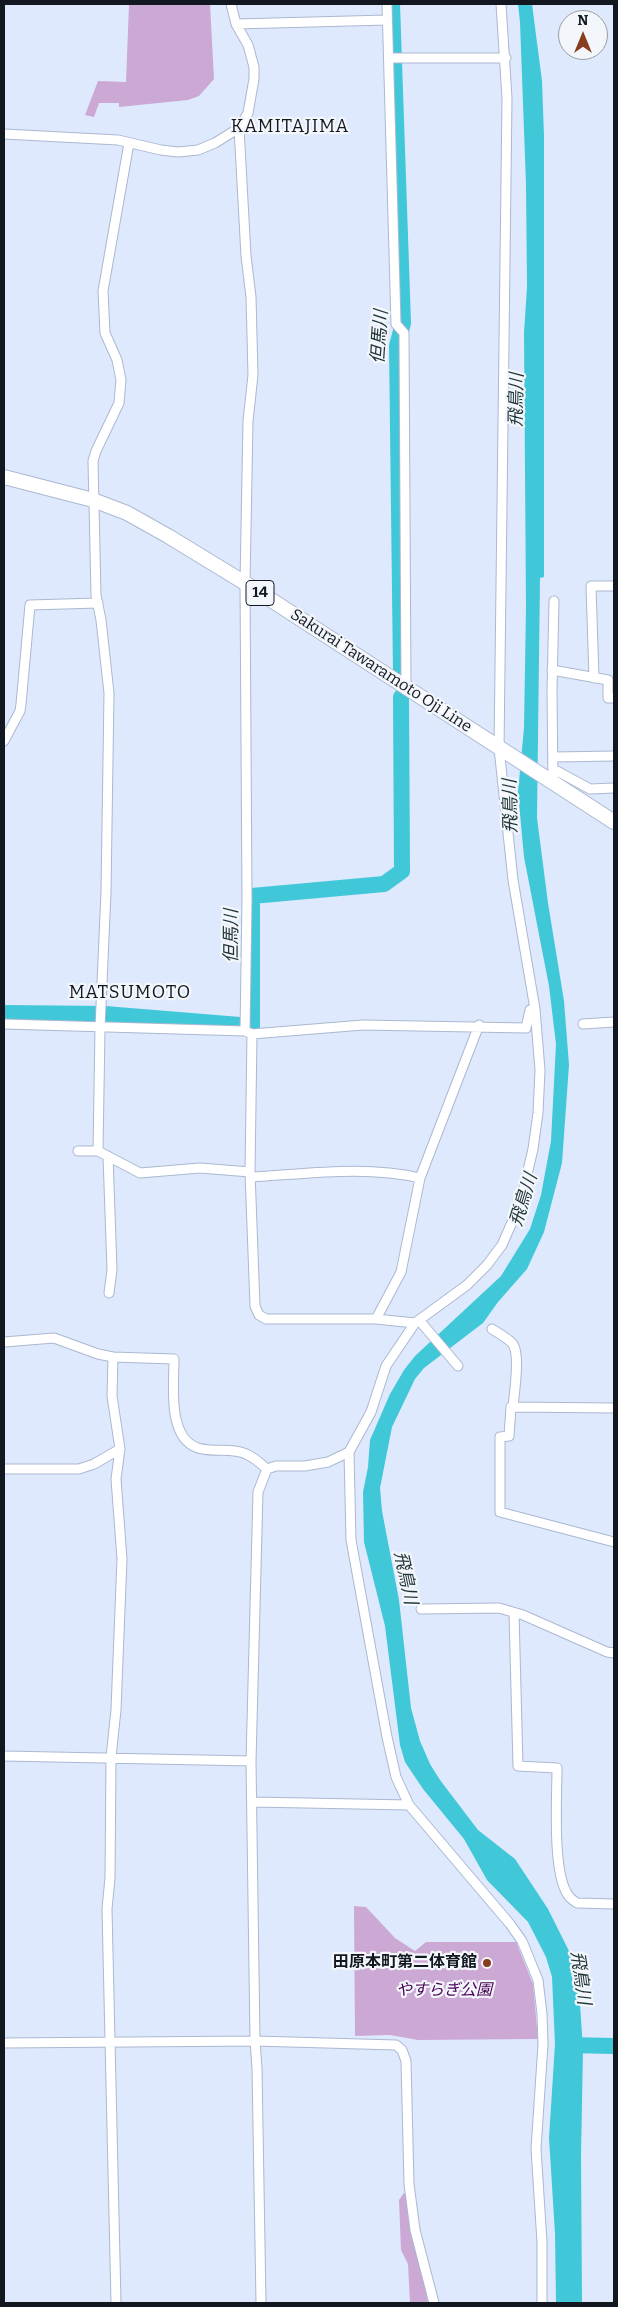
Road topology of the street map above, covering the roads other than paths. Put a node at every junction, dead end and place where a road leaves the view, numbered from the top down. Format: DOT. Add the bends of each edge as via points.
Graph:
graph roads {
  1 [pos="231,4"];
  2 [pos="387,4"];
  3 [pos="501,4"];
  4 [pos="387,20"];
  5 [pos="236,24"];
  6 [pos="388,58"];
  7 [pos="506,58"];
  8 [pos="239,128"];
  9 [pos="4,134"];
  10 [pos="129,143"];
  11 [pos="4,477"];
  12 [pos="93,500"];
  13 [pos="245,583"];
  14 [pos="614,586"];
  15 [pos="554,601"];
  16 [pos="98,603"];
  17 [pos="552,670"];
  18 [pos="594,678"];
  19 [pos="406,688"];
  20 [pos="614,698"];
  21 [pos="4,740"];
  22 [pos="499,748"];
  23 [pos="614,756"];
  24 [pos="554,757"];
  25 [pos="554,778"];
  26 [pos="614,788"];
  27 [pos="614,822"];
  28 [pos="535,1009"];
  29 [pos="614,1022"];
  30 [pos="4,1024"];
  31 [pos="583,1024"];
  32 [pos="479,1025"];
  33 [pos="100,1028"];
  34 [pos="248,1032"];
  35 [pos="78,1150"];
  36 [pos="98,1150"];
  37 [pos="108,1156"];
  38 [pos="250,1175"];
  39 [pos="420,1178"];
  40 [pos="109,1293"];
  41 [pos="376,1319"];
  42 [pos="417,1321"];
  43 [pos="492,1328"];
  44 [pos="4,1342"];
  45 [pos="113,1357"];
  46 [pos="456,1364"];
  47 [pos="513,1407"];
  48 [pos="614,1408"];
  49 [pos="120,1449"];
  50 [pos="349,1452"];
  51 [pos="267,1468"];
  52 [pos="4,1469"];
  53 [pos="614,1542"];
  54 [pos="421,1609"];
  55 [pos="514,1613"];
  56 [pos="614,1653"];
  57 [pos="4,1756"];
  58 [pos="111,1757"];
  59 [pos="251,1761"];
  60 [pos="253,1802"];
  61 [pos="409,1805"];
  62 [pos="614,1904"];
  63 [pos="255,2041"];
  64 [pos="111,2043"];
  65 [pos="4,2044"];
  66 [pos="116,2303"];
  67 [pos="262,2303"];
  68 [pos="434,2303"];
  69 [pos="542,2303"];
  1 -- 5 [label="street"];
  2 -- 4 [label="street"];
  3 -- 7 [label="street"];
  4 -- 5 [label="street"];
  4 -- 6 [label="street"];
  5 -- 8 [label="street" via="248,45 254,67 248,113"];
  6 -- 7 [label="street"];
  6 -- 19 [label="street" via="396,324 404,333"];
  7 -- 22 [label="street"];
  8 -- 10 [label="street" via="198,150 170,151"];
  8 -- 13 [label="street" via="253,352 248,421"];
  9 -- 10 [label="street"];
  10 -- 12 [label="street" via="104,291 103,318 121,380 119,403 93,461"];
  11 -- 12 [label="main road, Sakurai Tawaramoto Oji Line / 14"];
  12 -- 13 [label="main road, Sakurai Tawaramoto Oji Line / 14" via="135,517"];
  12 -- 16 [label="street"];
  13 -- 19 [label="main road, Sakurai Tawaramoto Oji Line / 14"];
  13 -- 34 [label="street"];
  14 -- 18 [label="street" via="591,586"];
  15 -- 17 [label="street"];
  16 -- 21 [label="street" via="30,606 20,711"];
  16 -- 33 [label="street" via="109,693"];
  17 -- 18 [label="street"];
  17 -- 24 [label="street"];
  18 -- 20 [label="street" via="608,680 608,698"];
  19 -- 22 [label="main road, Sakurai Tawaramoto Oji Line / 14"];
  22 -- 25 [label="main road, Sakurai Tawaramoto Oji Line / 14"];
  22 -- 28 [label="street" via="513,880"];
  23 -- 24 [label="street"];
  24 -- 25 [label="street"];
  25 -- 26 [label="street" via="590,789"];
  25 -- 27 [label="main road, Sakurai Tawaramoto Oji Line / 14"];
  28 -- 32 [label="street" via="530,1010 526,1028"];
  28 -- 42 [label="street" via="540,1070 538,1113 520,1204 502,1245 487,1265 468,1285"];
  29 -- 31 [label="street"];
  30 -- 33 [label="street"];
  32 -- 34 [label="street" via="362,1025"];
  32 -- 39 [label="street"];
  33 -- 34 [label="street"];
  33 -- 36 [label="street"];
  34 -- 38 [label="street"];
  35 -- 36 [label="street"];
  36 -- 37 [label="street"];
  37 -- 38 [label="street" via="140,1173 200,1168"];
  37 -- 40 [label="street" via="112,1270"];
  38 -- 39 [label="street" via="369,1172"];
  38 -- 41 [label="street" via="255,1306 259,1315 266,1319"];
  39 -- 41 [label="street" via="401,1272"];
  41 -- 42 [label="street"];
  42 -- 46 [label="street"];
  42 -- 50 [label="street" via="386,1366 371,1412"];
  43 -- 47 [label="street" via="514,1348"];
  44 -- 45 [label="street" via="54,1338"];
  45 -- 49 [label="street" via="112,1396"];
  45 -- 51 [label="street" via="174,1359 175,1418 188,1442 198,1448 247,1454"];
  47 -- 48 [label="street"];
  47 -- 53 [label="street" via="510,1407 509,1436 500,1437 500,1512"];
  49 -- 52 [label="street" via="79,1469"];
  49 -- 58 [label="street" via="116,1479 122,1560"];
  50 -- 51 [label="street" via="328,1462"];
  50 -- 61 [label="street" via="351,1540 386,1737 396,1777"];
  51 -- 59 [label="street" via="258,1492"];
  54 -- 55 [label="street" via="499,1608"];
  55 -- 56 [label="street"];
  55 -- 62 [label="street" via="518,1766 557,1768 556,1838 562,1880 568,1895 577,1903"];
  57 -- 58 [label="street"];
  58 -- 59 [label="street"];
  58 -- 64 [label="street" via="107,1909"];
  59 -- 60 [label="street"];
  60 -- 61 [label="street"];
  60 -- 63 [label="street"];
  61 -- 69 [label="street" via="510,1924 522,1942 538,1980 543,2044 536,2148"];
  63 -- 64 [label="street"];
  63 -- 67 [label="street"];
  63 -- 68 [label="street" via="391,2044 402,2050 406,2061 415,2230"];
  64 -- 65 [label="street"];
  64 -- 66 [label="street"];
}
